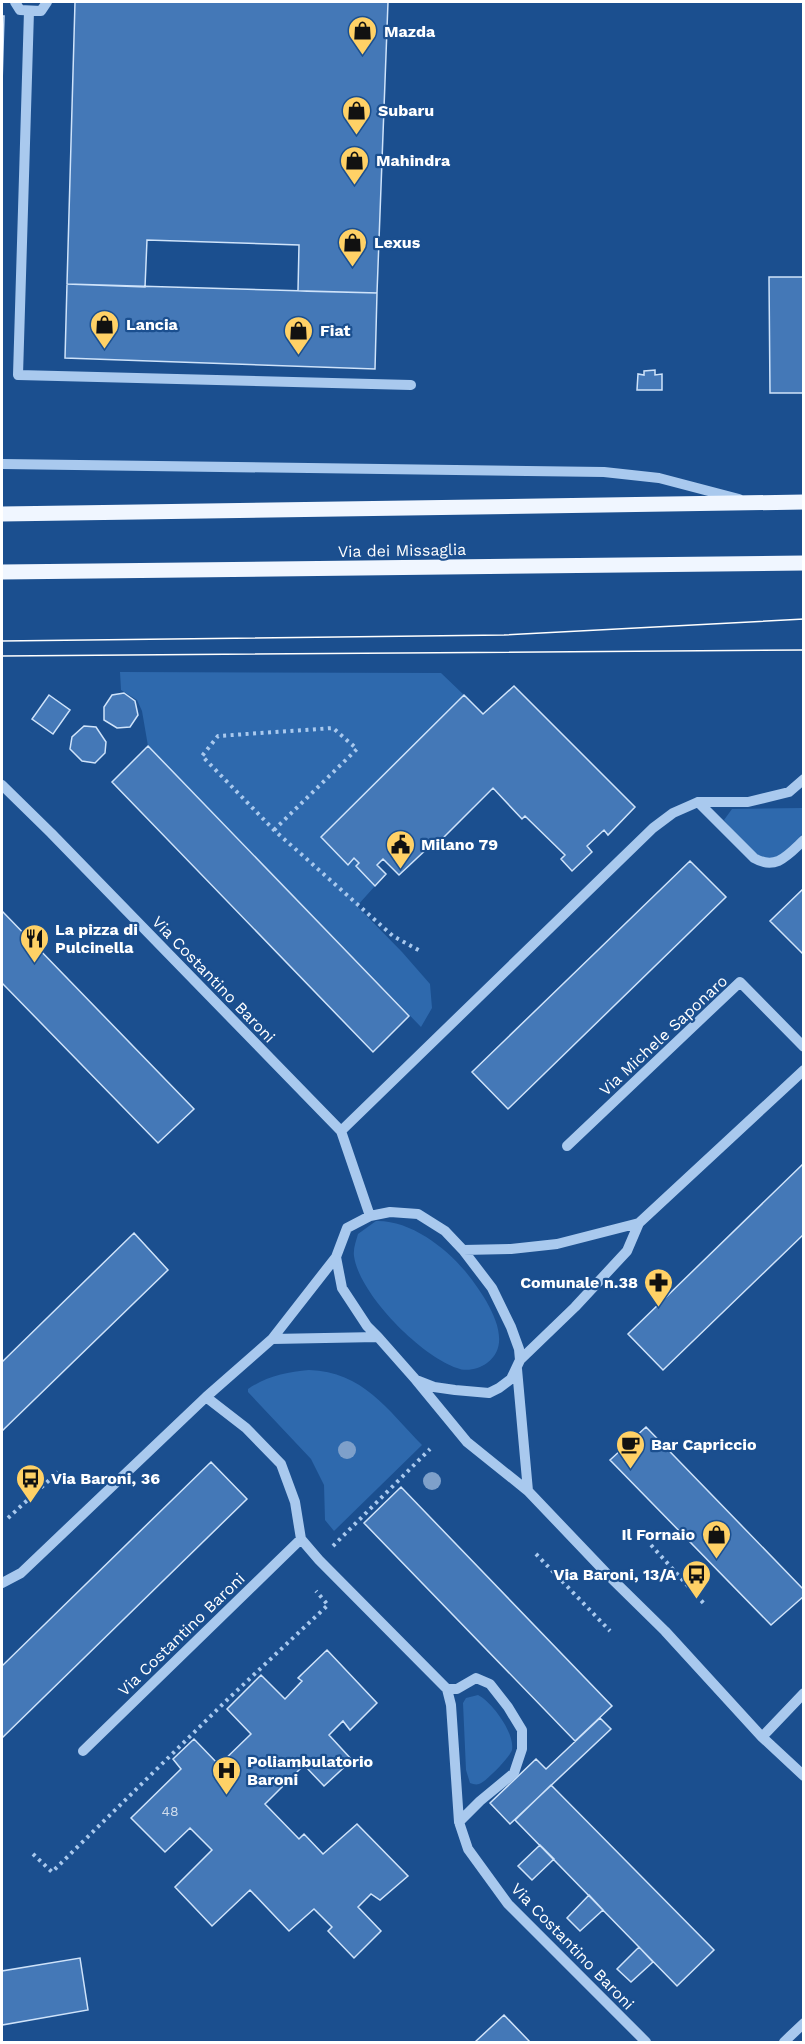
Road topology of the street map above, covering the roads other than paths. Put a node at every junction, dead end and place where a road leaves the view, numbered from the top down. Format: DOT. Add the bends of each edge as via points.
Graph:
graph roads {
  1 [pos="15,2"];
  2 [pos="47,2"];
  3 [pos="29,10"];
  4 [pos="411,385"];
  5 [pos="2,464"];
  6 [pos="751,502"];
  7 [pos="804,502"];
  8 [pos="2,514"];
  9 [pos="804,563"];
  10 [pos="2,572"];
  11 [pos="804,779"];
  12 [pos="2,785"];
  13 [pos="698,802"];
  14 [pos="804,840"];
  15 [pos="804,1047"];
  16 [pos="804,1070"];
  17 [pos="341,1131"];
  18 [pos="567,1146"];
  19 [pos="370,1216"];
  20 [pos="639,1223"];
  21 [pos="463,1250"];
  22 [pos="336,1257"];
  23 [pos="378,1337"];
  24 [pos="272,1339"];
  25 [pos="519,1364"];
  26 [pos="416,1380"];
  27 [pos="206,1397"];
  28 [pos="528,1491"];
  29 [pos="301,1539"];
  30 [pos="2,1583"];
  31 [pos="447,1689"];
  32 [pos="804,1693"];
  33 [pos="762,1737"];
  34 [pos="83,1751"];
  35 [pos="804,1776"];
  36 [pos="459,1822"];
  37 [pos="804,2023"];
  38 [pos="646,2043"];
  39 [pos="784,2043"];
  1 -- 3 [label="street" via="20,10"];
  2 -- 3 [label="street" via="41,11"];
  3 -- 4 [label="street" via="18,375"];
  5 -- 6 [label="street" via="604,472 659,478"];
  6 -- 7 [label="main road"];
  6 -- 8 [label="main road"];
  9 -- 10 [label="main road, Via dei Missaglia"];
  11 -- 13 [label="street" via="789,792 747,802"];
  12 -- 17 [label="street, Via Costantino Baroni"];
  13 -- 14 [label="street" via="762,863 780,861"];
  13 -- 17 [label="street" via="653,828"];
  15 -- 18 [label="street, Via Michele Saponaro" via="740,982"];
  16 -- 20 [label="street"];
  17 -- 19 [label="street, Via Costantino Baroni"];
  19 -- 21 [label="street" via="390,1212 418,1214 445,1231"];
  19 -- 22 [label="street" via="347,1228"];
  20 -- 21 [label="street" via="557,1244"];
  20 -- 25 [label="street" via="627,1251"];
  21 -- 25 [label="street" via="492,1288 519,1349"];
  22 -- 23 [label="street" via="342,1288"];
  22 -- 24 [label="street"];
  23 -- 24 [label="street"];
  23 -- 26 [label="street"];
  24 -- 27 [label="street"];
  25 -- 26 [label="street" via="511,1379 489,1393 455,1390"];
  25 -- 28 [label="street"];
  26 -- 28 [label="street" via="467,1442"];
  27 -- 29 [label="street" via="246,1428 281,1464 295,1502"];
  27 -- 30 [label="street" via="21,1573"];
  28 -- 33 [label="street"];
  29 -- 31 [label="street"];
  29 -- 34 [label="street, Via Costantino Baroni"];
  31 -- 36 [label="street, Via Costantino Baroni"];
  31 -- 36 [label="street" via="457,1689 476,1678 490,1684 522,1730 522,1749 514,1773"];
  32 -- 33 [label="street"];
  33 -- 35 [label="street"];
  36 -- 38 [label="street, Via Costantino Baroni" via="468,1850 508,1904"];
  37 -- 39 [label="street"];
}
